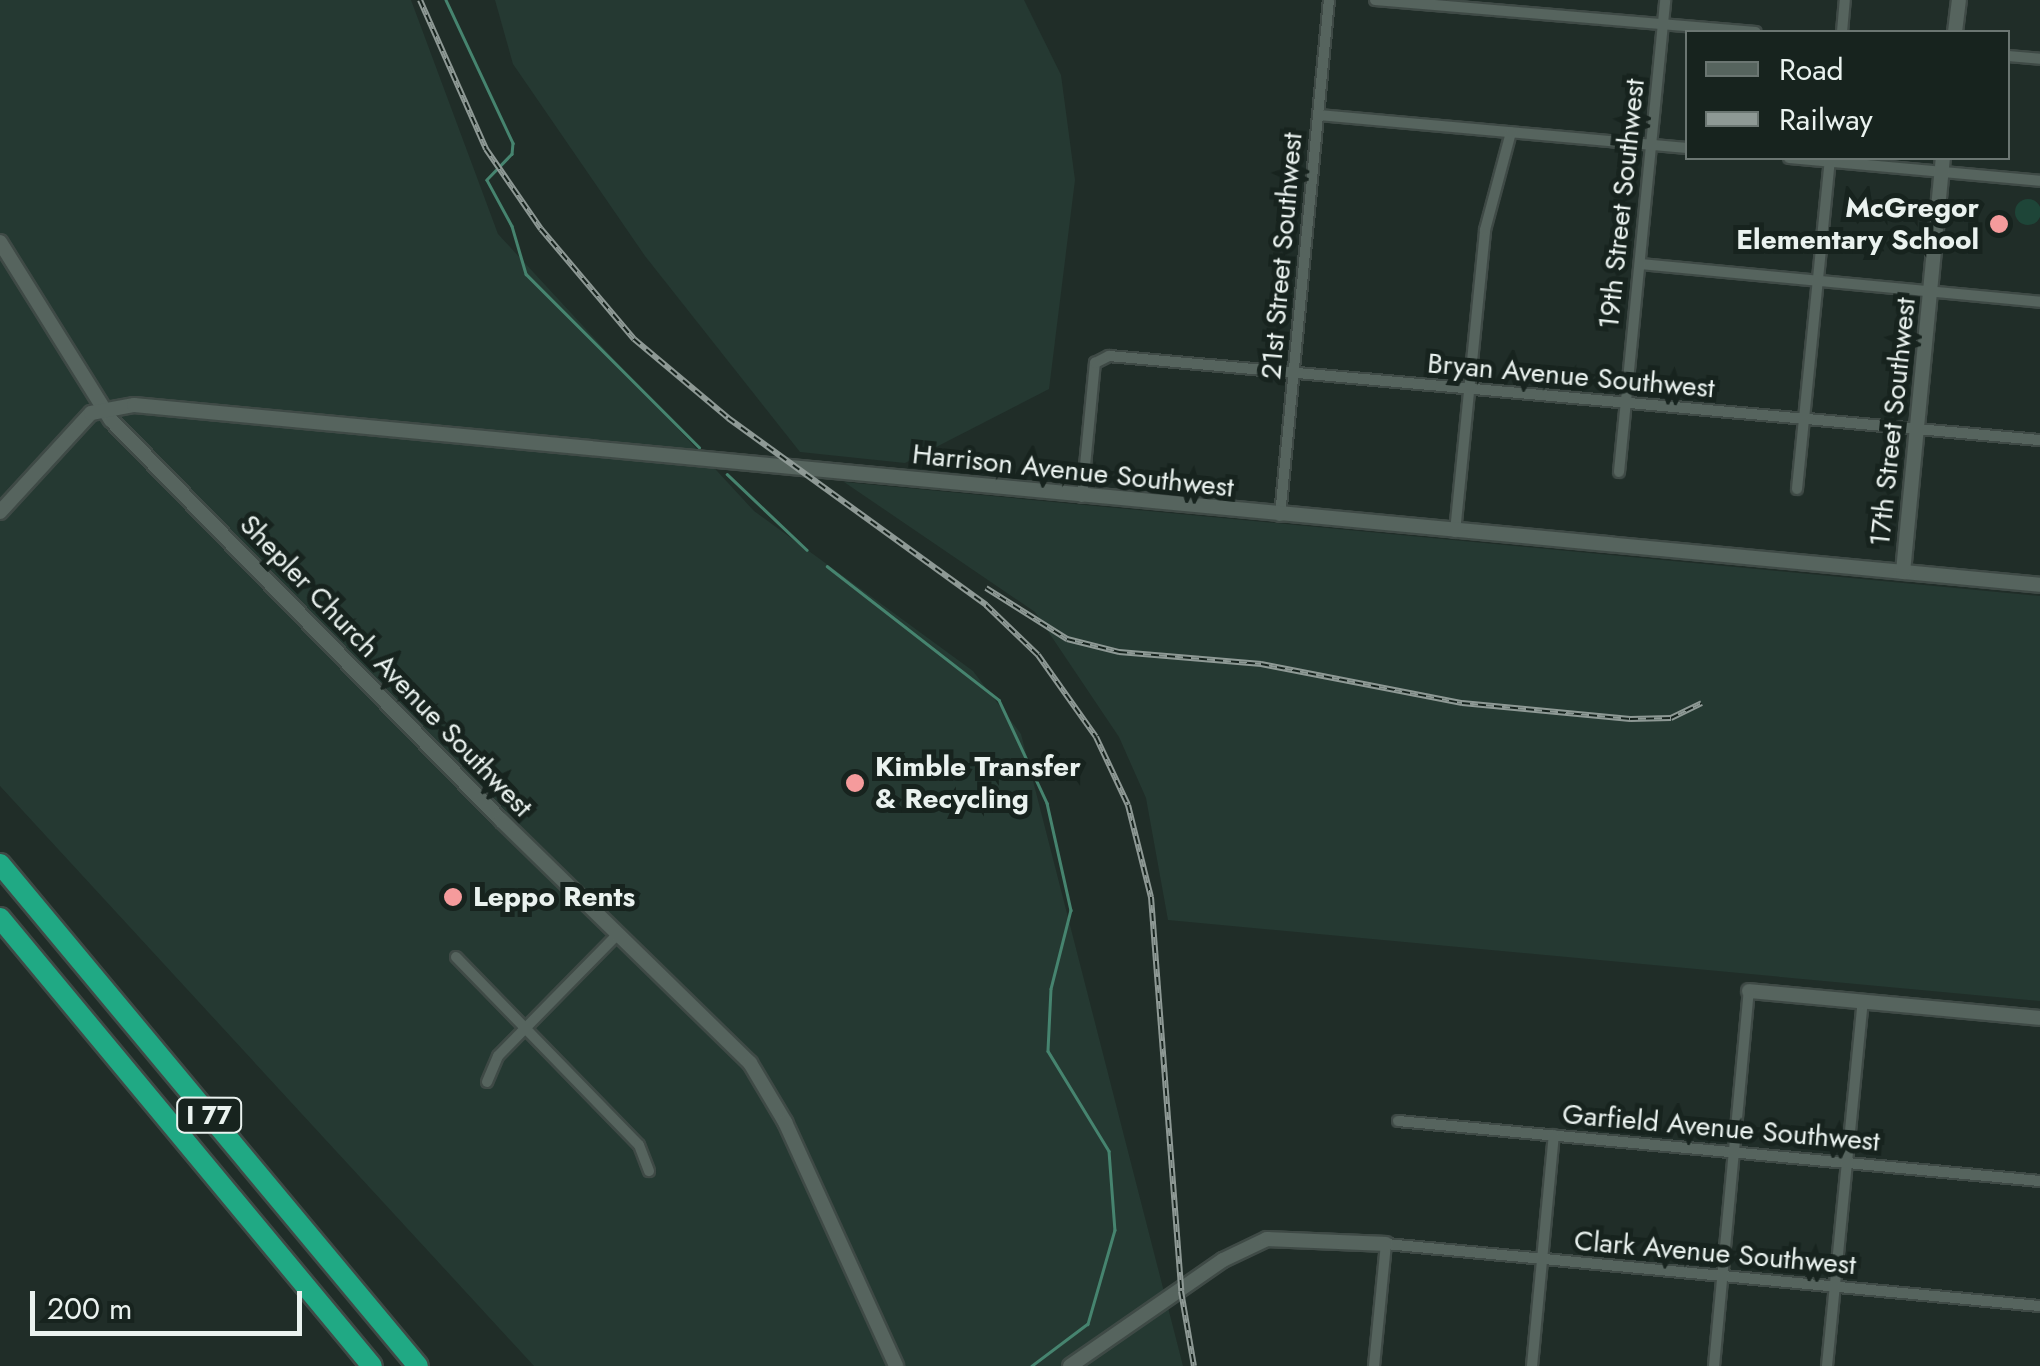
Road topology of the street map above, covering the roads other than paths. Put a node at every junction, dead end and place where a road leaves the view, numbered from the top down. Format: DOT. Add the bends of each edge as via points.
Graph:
graph roads {
  1 [pos="1328,0"];
  2 [pos="1374,0"];
  3 [pos="1665,0"];
  4 [pos="1845,0"];
  5 [pos="1959,0"];
  6 [pos="1496,5"];
  7 [pos="1662,25"];
  8 [pos="1729,30"];
  9 [pos="1842,30"];
  10 [pos="1956,30"];
  11 [pos="2010,56"];
  12 [pos="2040,59"];
  13 [pos="1318,115"];
  14 [pos="1511,132"];
  15 [pos="1650,145"];
  16 [pos="1685,148"];
  17 [pos="1830,160"];
  18 [pos="1853,160"];
  19 [pos="1943,164"];
  20 [pos="2040,180"];
  21 [pos="0,242"];
  22 [pos="1640,264"];
  23 [pos="1818,282"];
  24 [pos="1931,291"];
  25 [pos="2040,302"];
  26 [pos="1294,373"];
  27 [pos="1469,389"];
  28 [pos="1626,403"];
  29 [pos="100,408"];
  30 [pos="1804,419"];
  31 [pos="1918,429"];
  32 [pos="2040,440"];
  33 [pos="1619,472"];
  34 [pos="1797,489"];
  35 [pos="1082,498"];
  36 [pos="0,512"];
  37 [pos="1280,516"];
  38 [pos="1456,532"];
  39 [pos="1903,572"];
  40 [pos="2040,585"];
  41 [pos="0,864"];
  42 [pos="0,918"];
  43 [pos="617,934"];
  44 [pos="456,957"];
  45 [pos="1749,991"];
  46 [pos="1863,1002"];
  47 [pos="2040,1018"];
  48 [pos="526,1027"];
  49 [pos="176,1074"];
  50 [pos="487,1082"];
  51 [pos="1398,1120"];
  52 [pos="1554,1135"];
  53 [pos="190,1147"];
  54 [pos="1734,1152"];
  55 [pos="1846,1162"];
  56 [pos="649,1171"];
  57 [pos="2040,1181"];
  58 [pos="1386,1244"];
  59 [pos="1542,1259"];
  60 [pos="1722,1276"];
  61 [pos="1834,1286"];
  62 [pos="2040,1306"];
  63 [pos="358,1366"];
  64 [pos="372,1366"];
  65 [pos="418,1366"];
  66 [pos="434,1366"];
  67 [pos="896,1366"];
  68 [pos="1070,1366"];
  69 [pos="1374,1366"];
  70 [pos="1532,1366"];
  71 [pos="1714,1366"];
  72 [pos="1826,1366"];
  1 -- 13 [label="street, 21st Street Southwest"];
  2 -- 6 [label="street"];
  3 -- 7 [label="street, 19th Street Southwest"];
  4 -- 9 [label="street"];
  5 -- 10 [label="street"];
  6 -- 7 [label="street"];
  7 -- 8 [label="street"];
  7 -- 15 [label="street, 19th Street Southwest"];
  11 -- 12 [label="street"];
  13 -- 14 [label="street"];
  13 -- 26 [label="street, 21st Street Southwest"];
  14 -- 15 [label="street"];
  14 -- 27 [label="street" via="1490,199"];
  15 -- 16 [label="street"];
  15 -- 22 [label="street, 19th Street Southwest"];
  17 -- 23 [label="street"];
  18 -- 19 [label="street"];
  19 -- 20 [label="street"];
  19 -- 24 [label="street, 17th Street Southwest"];
  21 -- 29 [label="street, Shepler Church Avenue Southwest"];
  22 -- 23 [label="street"];
  22 -- 28 [label="street, 19th Street Southwest"];
  23 -- 24 [label="street"];
  23 -- 30 [label="street"];
  24 -- 25 [label="street"];
  24 -- 31 [label="street, 17th Street Southwest"];
  26 -- 27 [label="street, Bryan Avenue Southwest"];
  26 -- 35 [label="street, Bryan Avenue Southwest" via="1098,358"];
  26 -- 37 [label="street, 21st Street Southwest"];
  27 -- 28 [label="street, Bryan Avenue Southwest"];
  27 -- 38 [label="street"];
  28 -- 30 [label="street, Bryan Avenue Southwest"];
  28 -- 33 [label="street, 19th Street Southwest"];
  29 -- 35 [label="street, Harrison Avenue Southwest" via="134,405"];
  29 -- 36 [label="street" via="59,442"];
  29 -- 43 [label="street, Shepler Church Avenue Southwest"];
  30 -- 31 [label="street, Bryan Avenue Southwest"];
  30 -- 34 [label="street"];
  31 -- 32 [label="street, Bryan Avenue Southwest"];
  31 -- 39 [label="street, 17th Street Southwest"];
  35 -- 37 [label="street, Harrison Avenue Southwest"];
  37 -- 38 [label="street, Harrison Avenue Southwest"];
  38 -- 39 [label="street, Harrison Avenue Southwest"];
  39 -- 40 [label="street, Harrison Avenue Southwest"];
  41 -- 49 [label="highway, I 77"];
  42 -- 53 [label="highway, I 77"];
  43 -- 48 [label="street"];
  43 -- 67 [label="street, Shepler Church Avenue Southwest" via="732,1044 772,1095"];
  44 -- 48 [label="street"];
  45 -- 46 [label="street"];
  45 -- 54 [label="street"];
  46 -- 47 [label="street"];
  46 -- 55 [label="street"];
  48 -- 50 [label="street" via="498,1056"];
  48 -- 56 [label="street" via="640,1144"];
  49 -- 65 [label="highway, I 77"];
  49 -- 66 [label="highway"];
  51 -- 52 [label="street, Garfield Avenue Southwest"];
  52 -- 54 [label="street, Garfield Avenue Southwest"];
  52 -- 59 [label="street"];
  53 -- 63 [label="highway" via="210,1182"];
  53 -- 64 [label="highway, I 77"];
  54 -- 55 [label="street, Garfield Avenue Southwest"];
  54 -- 60 [label="street"];
  55 -- 57 [label="street, Garfield Avenue Southwest"];
  55 -- 61 [label="street"];
  58 -- 59 [label="street, Clark Avenue Southwest"];
  58 -- 68 [label="street" via="1267,1239 1223,1260"];
  58 -- 69 [label="street"];
  59 -- 60 [label="street, Clark Avenue Southwest"];
  59 -- 70 [label="street"];
  60 -- 61 [label="street, Clark Avenue Southwest"];
  60 -- 71 [label="street"];
  61 -- 62 [label="street, Clark Avenue Southwest"];
  61 -- 72 [label="street"];
}
